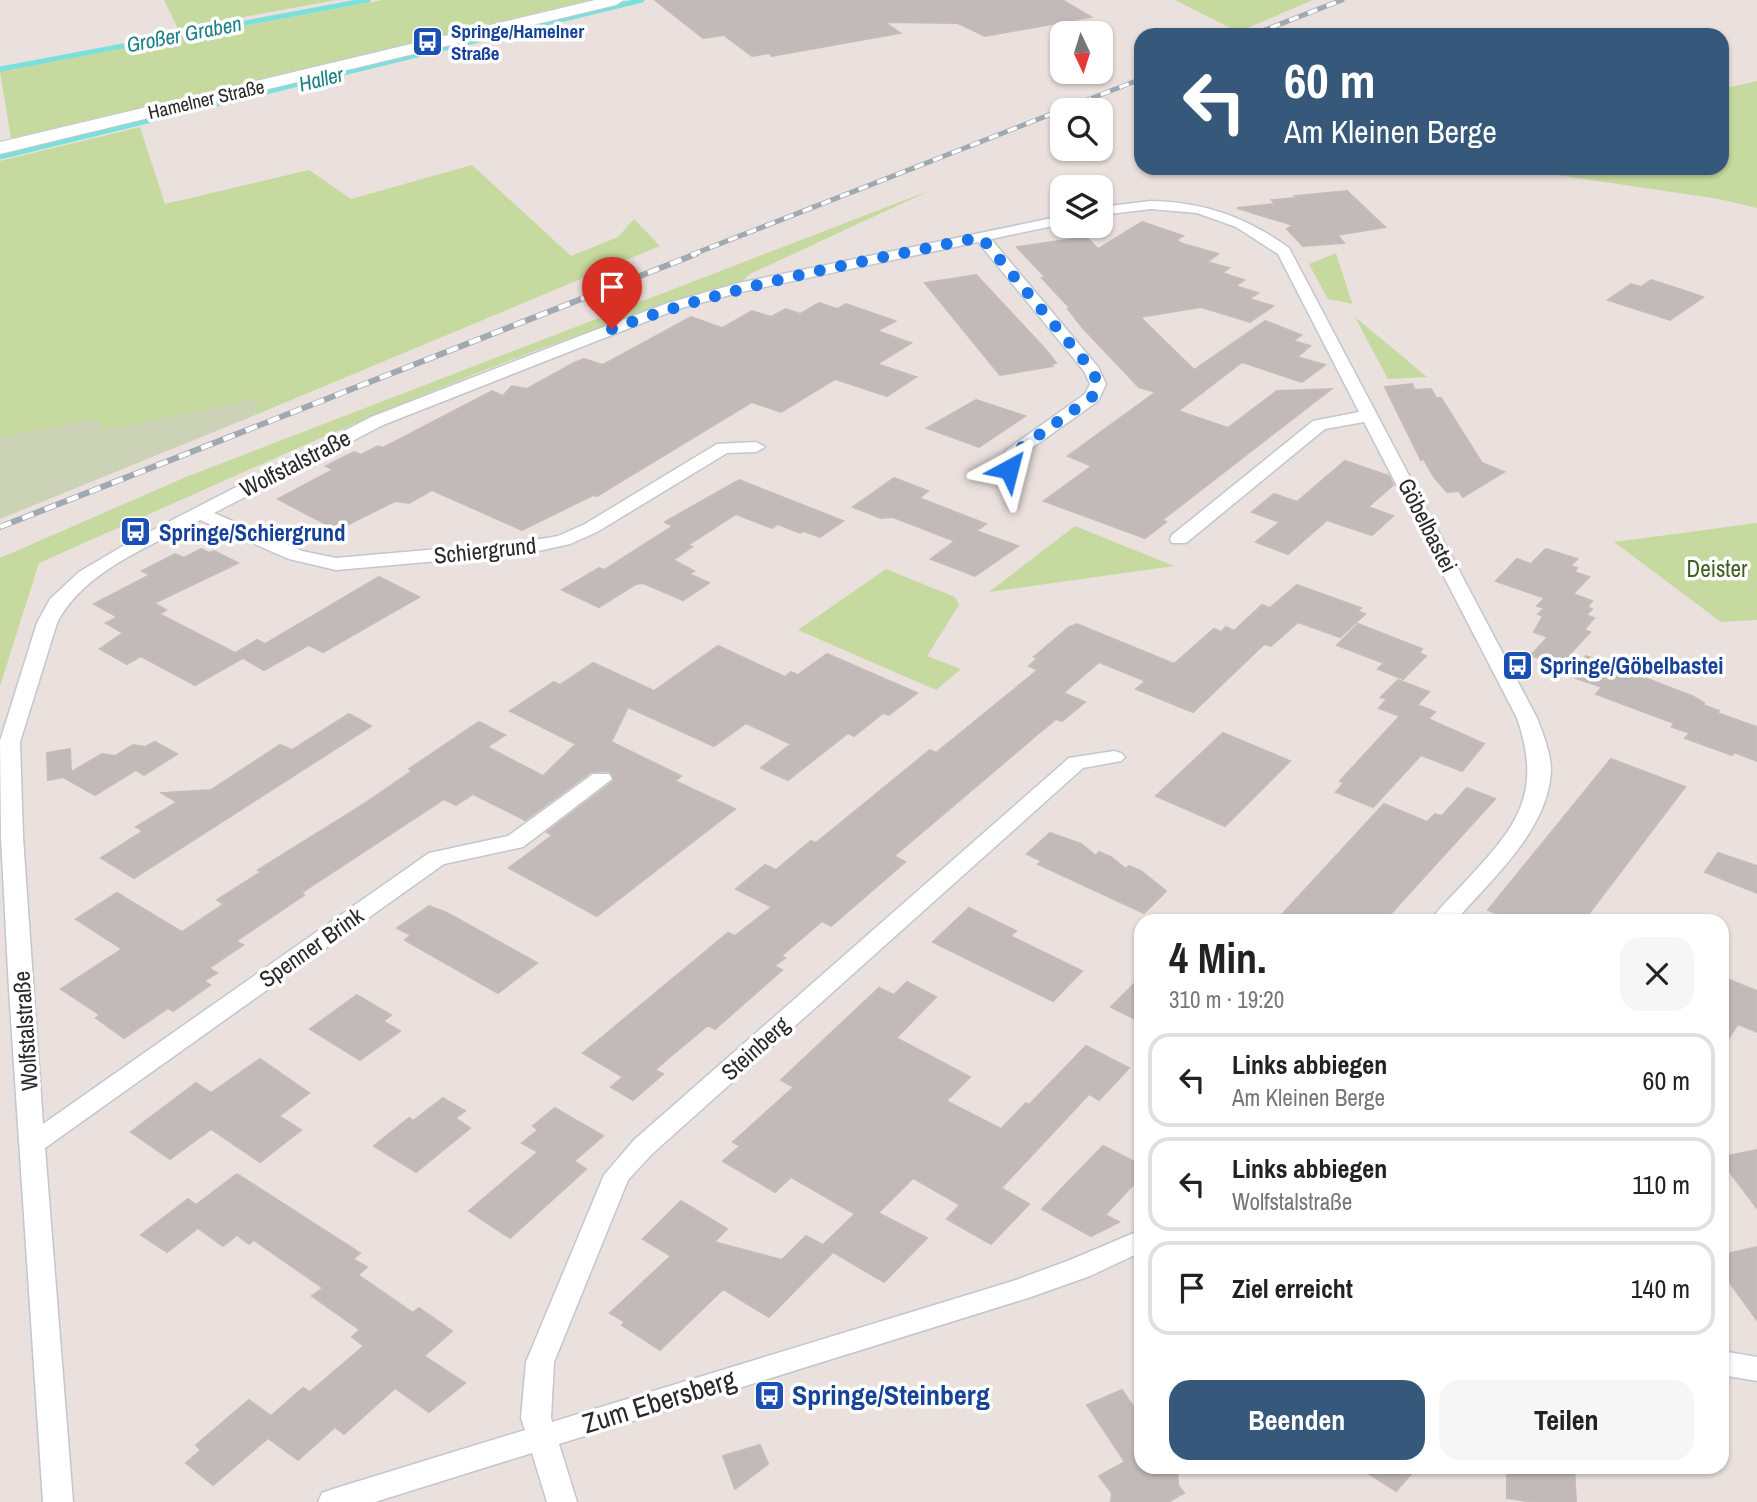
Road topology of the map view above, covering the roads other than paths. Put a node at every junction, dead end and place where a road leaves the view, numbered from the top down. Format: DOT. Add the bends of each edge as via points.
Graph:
graph roads {
  1 [pos="616,0"];
  2 [pos="0,148"];
  3 [pos="1113,209"];
  4 [pos="1050,223"];
  5 [pos="981,237"];
  6 [pos="1373,416"];
  7 [pos="756,447"];
  8 [pos="1009,469"];
  9 [pos="198,513"];
  10 [pos="1179,539"];
  11 [pos="1114,757"];
  12 [pos="601,779"];
  13 [pos="1448,914"];
  14 [pos="33,1144"];
  15 [pos="1134,1243"];
  16 [pos="1729,1364"];
  17 [pos="1757,1368"];
  18 [pos="542,1438"];
  19 [pos="58,1502"];
  20 [pos="333,1502"];
  21 [pos="562,1502"];
  1 -- 2 [label="street, Hamelner Straße"];
  3 -- 6 [label="street, Göbelbastei" via="1152,204 1189,206 1257,229 1284,251"];
  4 -- 5 [label="street, Wolfstalstraße"];
  5 -- 8 [label="street" via="1092,370 1098,384 1092,397 1011,455"];
  5 -- 9 [label="street, Wolfstalstraße" via="673,306 377,421"];
  6 -- 10 [label="street" via="1338,418 1319,425"];
  6 -- 13 [label="street, Göbelbastei" via="1527,718 1540,771 1522,825"];
  7 -- 9 [label="street, Schiergrund" via="723,449 592,528 529,547 336,564 296,555"];
  9 -- 14 [label="street, Wolfstalstraße" via="92,572 65,593 51,612 14,723 10,742 12,837"];
  11 -- 18 [label="street, Steinberg" via="1076,763 617,1175 540,1362 536,1418"];
  12 -- 14 [label="street, Spenner Brink" via="515,842 437,858"];
  14 -- 19 [label="street, Wolfstalstraße"];
  15 -- 18 [label="street, Zum Ebersberg" via="1018,1290"];
  16 -- 17 [label="street"];
  18 -- 20 [label="street, Zum Ebersberg"];
  18 -- 21 [label="street, Steinberg"];
}
